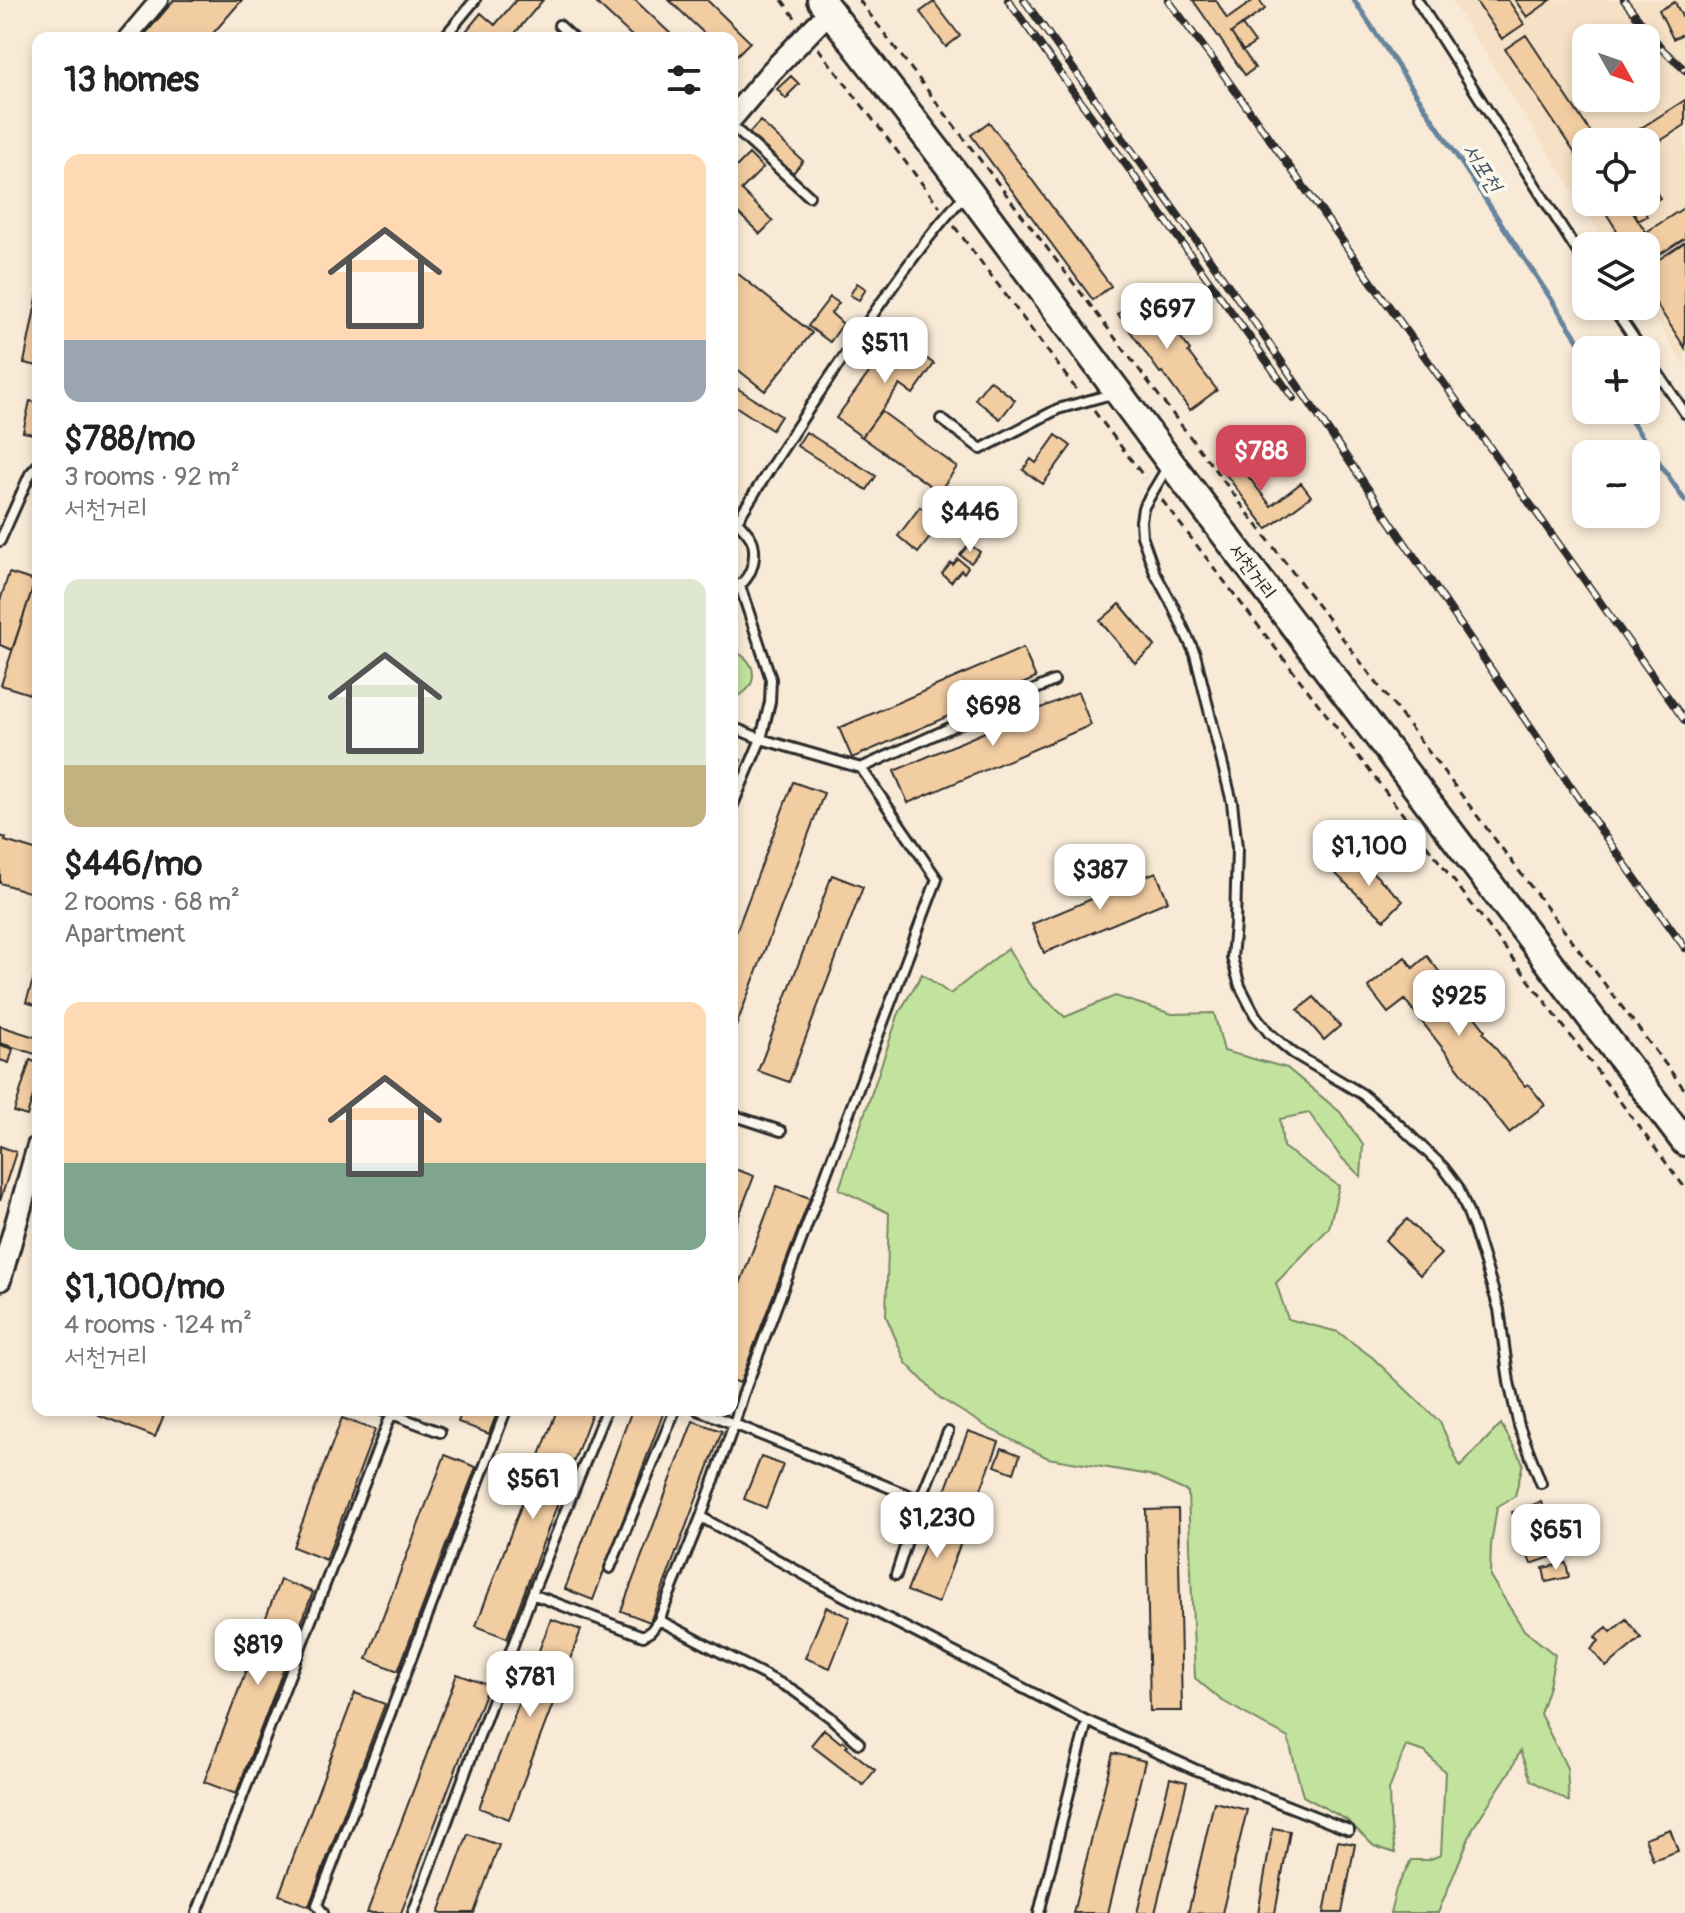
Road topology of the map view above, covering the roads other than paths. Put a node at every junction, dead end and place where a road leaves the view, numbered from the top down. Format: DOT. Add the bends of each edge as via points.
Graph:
graph roads {
  1 [pos="159,0"];
  2 [pos="475,0"];
  3 [pos="1417,0"];
  4 [pos="831,4"];
  5 [pos="559,25"];
  6 [pos="132,32"];
  7 [pos="448,32"];
  8 [pos="567,32"];
  9 [pos="738,111"];
  10 [pos="738,131"];
  11 [pos="969,192"];
  12 [pos="809,196"];
  13 [pos="1572,243"];
  14 [pos="1660,376"];
  15 [pos="1119,392"];
  16 [pos="1685,413"];
  17 [pos="941,419"];
  18 [pos="1170,462"];
  19 [pos="32,472"];
  20 [pos="738,514"];
  21 [pos="738,524"];
  22 [pos="0,541"];
  23 [pos="738,586"];
  24 [pos="738,593"];
  25 [pos="1054,681"];
  26 [pos="738,729"];
  27 [pos="761,739"];
  28 [pos="861,768"];
  29 [pos="738,793"];
  30 [pos="738,1117"];
  31 [pos="781,1131"];
  32 [pos="1685,1142"];
  33 [pos="32,1167"];
  34 [pos="0,1280"];
  35 [pos="738,1393"];
  36 [pos="743,1395"];
  37 [pos="738,1411"];
  38 [pos="390,1416"];
  39 [pos="402,1416"];
  40 [pos="504,1416"];
  41 [pos="604,1416"];
  42 [pos="673,1416"];
  43 [pos="713,1416"];
  44 [pos="736,1416"];
  45 [pos="734,1424"];
  46 [pos="440,1432"];
  47 [pos="948,1432"];
  48 [pos="1541,1483"];
  49 [pos="920,1500"];
  50 [pos="701,1517"];
  51 [pos="610,1568"];
  52 [pos="896,1575"];
  53 [pos="532,1594"];
  54 [pos="659,1620"];
  55 [pos="1087,1721"];
  56 [pos="859,1743"];
  57 [pos="1349,1830"];
  58 [pos="197,1913"];
  59 [pos="323,1913"];
  60 [pos="413,1913"];
  61 [pos="1039,1913"];
  1 -- 6 [label="street"];
  2 -- 7 [label="lane"];
  3 -- 13 [label="lane"];
  4 -- 9 [label="street"];
  4 -- 11 [label="main road, 서천거리"];
  5 -- 8 [label="lane"];
  10 -- 12 [label="lane"];
  11 -- 15 [label="main road, 서천거리"];
  11 -- 20 [label="lane" via="892,287"];
  14 -- 16 [label="lane"];
  15 -- 17 [label="lane" via="1058,409 981,449"];
  15 -- 18 [label="main road, 서천거리"];
  18 -- 32 [label="main road, 서천거리"];
  18 -- 48 [label="lane" via="1143,508 1142,536 1195,654 1232,802 1237,848 1232,958 1240,986 1269,1033 1362,1094 1458,1187 1499,1309 1519,1426"];
  19 -- 22 [label="lane"];
  21 -- 23 [label="lane" via="753,540 754,566"];
  24 -- 27 [label="lane" via="771,679"];
  25 -- 28 [label="lane"];
  26 -- 27 [label="lane"];
  27 -- 28 [label="lane"];
  27 -- 29 [label="lane"];
  28 -- 36 [label="lane" via="937,879"];
  30 -- 31 [label="lane"];
  33 -- 34 [label="street"];
  35 -- 36 [label="lane"];
  36 -- 37 [label="lane"];
  38 -- 58 [label="lane"];
  39 -- 46 [label="lane"];
  40 -- 59 [label="lane" via="317,1905"];
  41 -- 53 [label="lane"];
  42 -- 51 [label="lane"];
  43 -- 45 [label="lane"];
  44 -- 45 [label="lane"];
  45 -- 49 [label="lane"];
  45 -- 50 [label="lane"];
  47 -- 49 [label="lane"];
  49 -- 52 [label="lane"];
  50 -- 54 [label="lane"];
  50 -- 55 [label="lane"];
  53 -- 54 [label="lane" via="643,1636"];
  53 -- 60 [label="lane"];
  54 -- 56 [label="lane" via="793,1690"];
  55 -- 57 [label="lane"];
  55 -- 61 [label="lane"];
}
